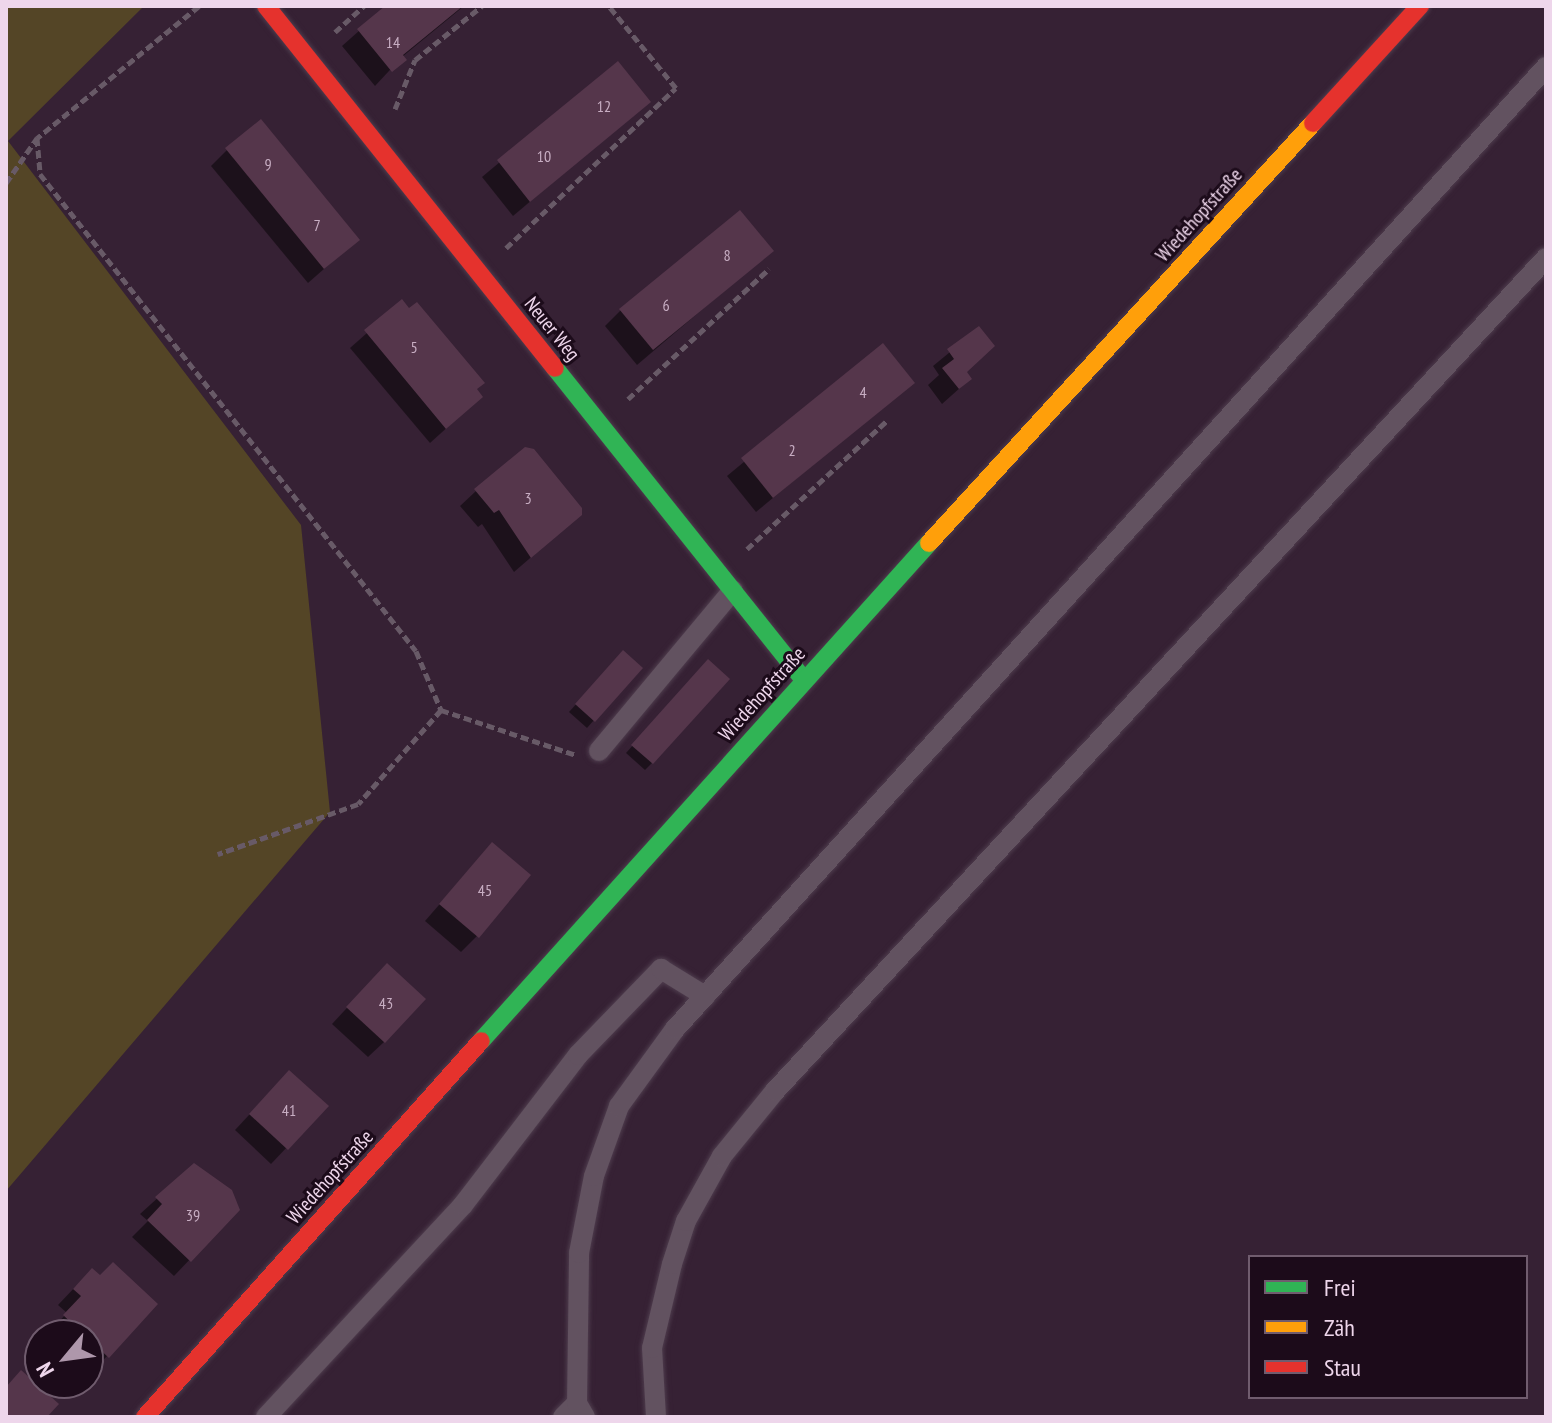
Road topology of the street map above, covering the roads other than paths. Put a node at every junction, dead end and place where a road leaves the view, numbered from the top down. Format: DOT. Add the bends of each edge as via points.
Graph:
graph roads {
  1 [pos="266,6"];
  2 [pos="1420,6"];
  3 [pos="1546,67"];
  4 [pos="1546,258"];
  5 [pos="726,582"];
  6 [pos="804,680"];
  7 [pos="599,751"];
  8 [pos="705,996"];
  9 [pos="575,1412"];
  10 [pos="145,1417"];
  11 [pos="266,1417"];
  12 [pos="656,1417"];
  1 -- 5 [label="main road, Neuer Weg"];
  2 -- 6 [label="main road, Wiedehopfstraße"];
  3 -- 8 [label="lane"];
  4 -- 12 [label="lane" via="775,1091 722,1156 686,1221 672,1264 652,1348"];
  5 -- 6 [label="main road, Neuer Weg"];
  5 -- 7 [label="lane"];
  6 -- 10 [label="main road, Wiedehopfstraße"];
  8 -- 9 [label="lane" via="619,1106 594,1176 579,1253"];
  8 -- 11 [label="lane" via="661,969 578,1055 463,1205"];
}
